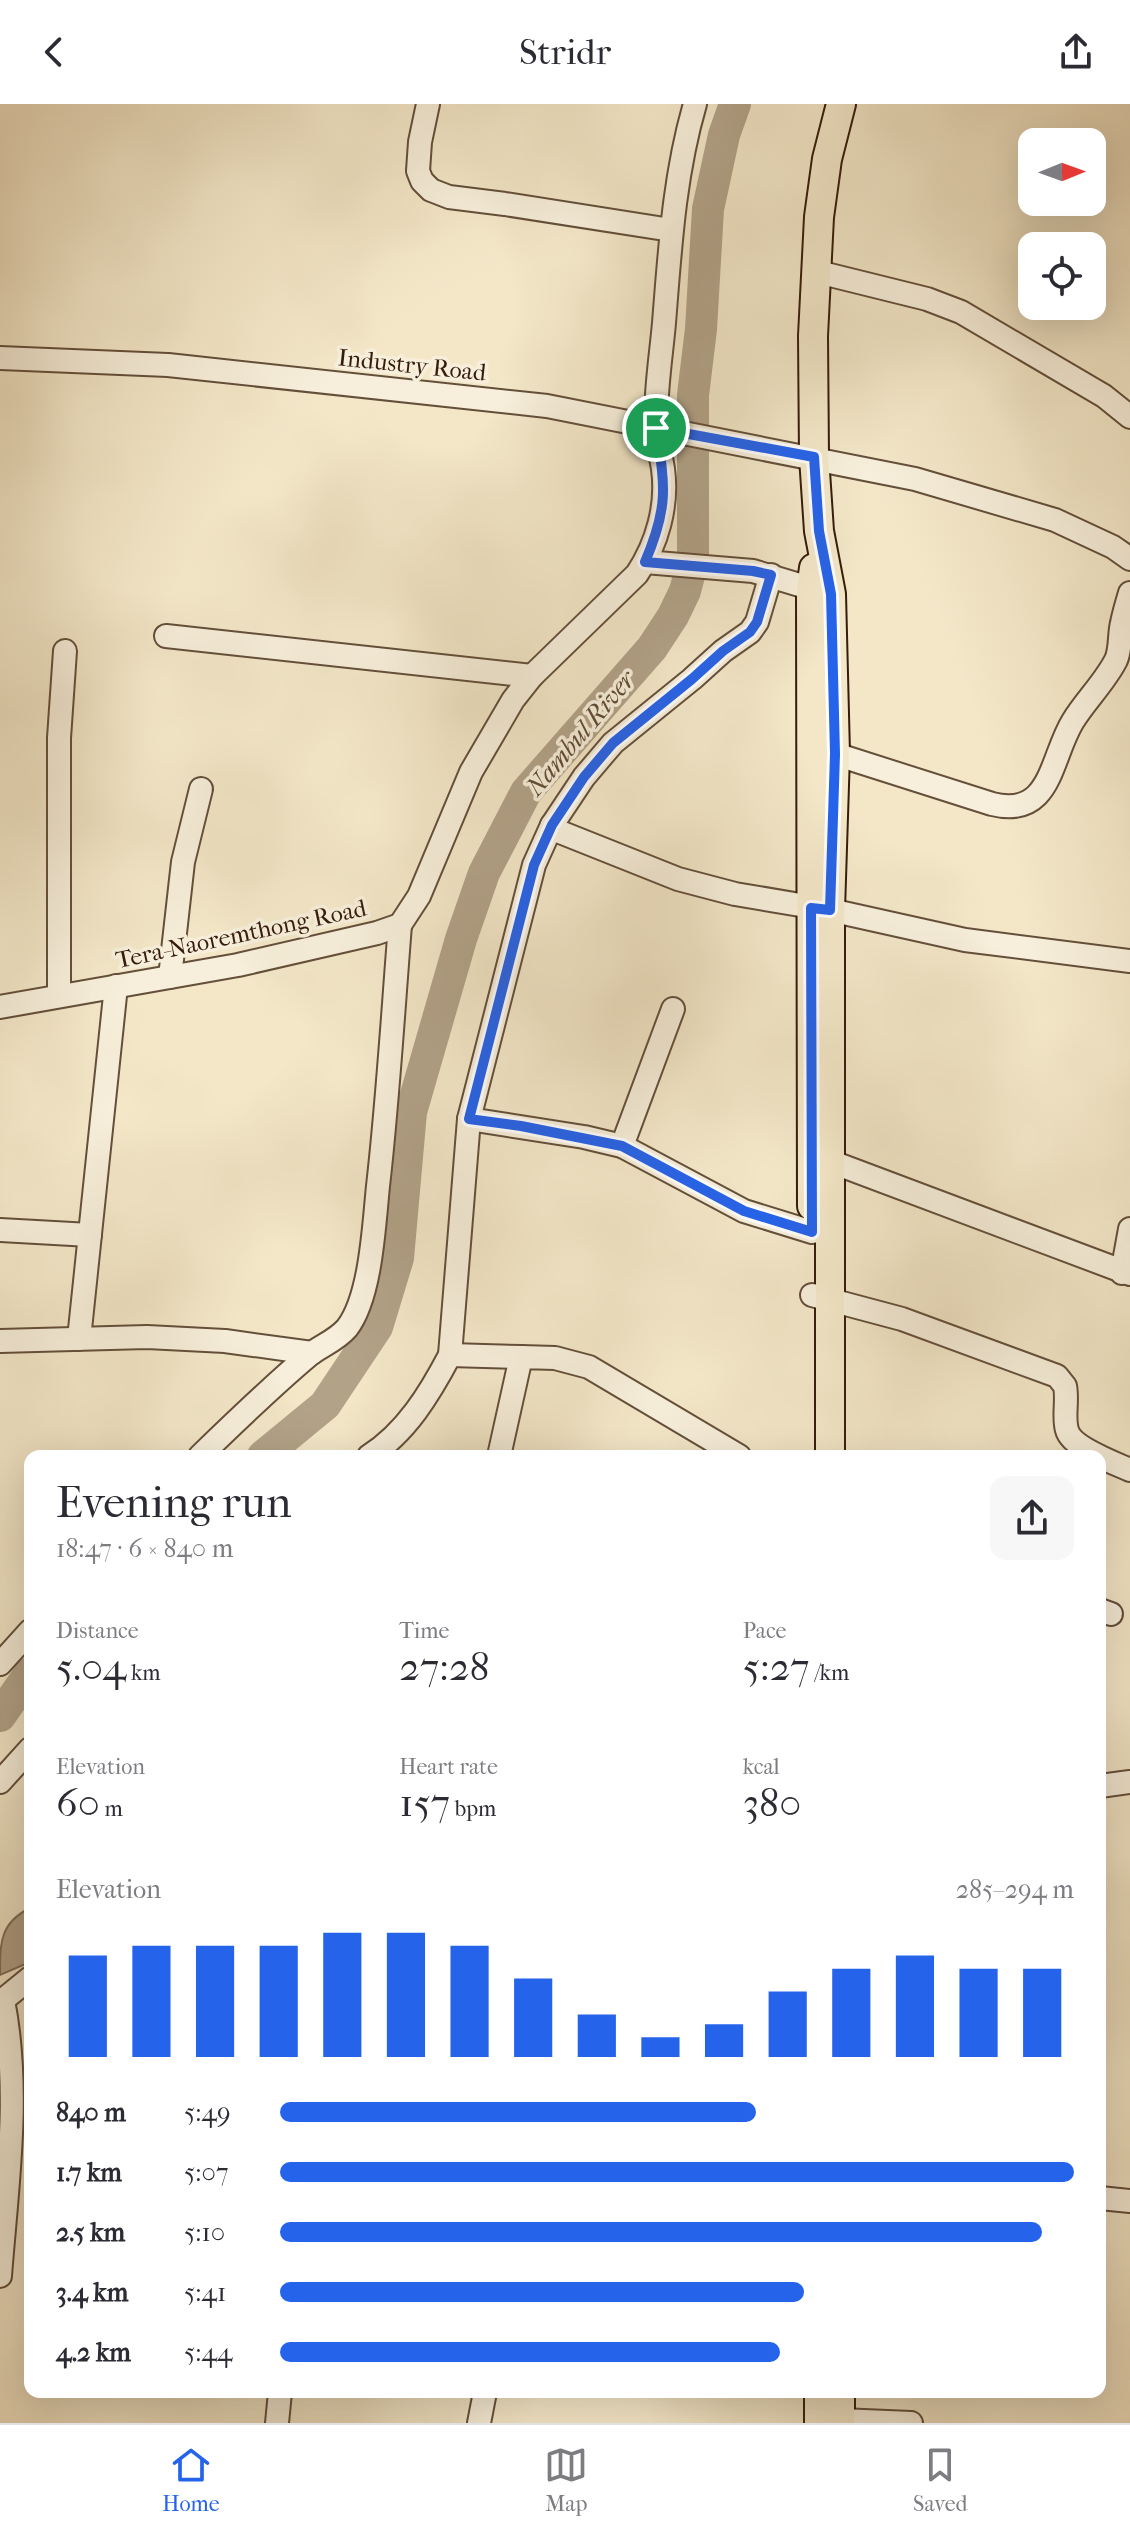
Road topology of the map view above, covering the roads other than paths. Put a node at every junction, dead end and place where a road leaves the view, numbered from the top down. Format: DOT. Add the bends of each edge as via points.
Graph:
graph roads {
  1 [pos="428,104"];
  2 [pos="695,104"];
  3 [pos="841,104"];
  4 [pos="671,230"];
  5 [pos="814,271"];
  6 [pos="0,358"];
  7 [pos="1130,417"];
  8 [pos="665,430"];
  9 [pos="814,457"];
  10 [pos="1130,559"];
  11 [pos="645,562"];
  12 [pos="762,573"];
  13 [pos="821,591"];
  14 [pos="1130,593"];
  15 [pos="166,636"];
  16 [pos="65,651"];
  17 [pos="1123,660"];
  18 [pos="532,676"];
  19 [pos="835,754"];
  20 [pos="201,789"];
  21 [pos="552,825"];
  22 [pos="821,909"];
  23 [pos="400,925"];
  24 [pos="1130,961"];
  25 [pos="170,977"];
  26 [pos="116,986"];
  27 [pos="59,995"];
  28 [pos="0,1007"];
  29 [pos="673,1009"];
  30 [pos="469,1119"];
  31 [pos="622,1146"];
  32 [pos="832,1162"];
  33 [pos="1130,1229"];
  34 [pos="0,1230"];
  35 [pos="812,1232"];
  36 [pos="90,1235"];
  37 [pos="1126,1273"];
  38 [pos="820,1298"];
  39 [pos="79,1339"];
  40 [pos="0,1341"];
  41 [pos="312,1353"];
  42 [pos="450,1355"];
  43 [pos="521,1357"];
  44 [pos="206,1450"];
  45 [pos="377,1450"];
  46 [pos="500,1450"];
  47 [pos="729,1450"];
  48 [pos="812,1450"];
  49 [pos="830,1450"];
  50 [pos="1088,1450"];
  51 [pos="1106,1458"];
  52 [pos="1130,1470"];
  53 [pos="24,1638"];
  54 [pos="0,1664"];
  55 [pos="24,1756"];
  56 [pos="0,1782"];
  57 [pos="1130,1782"];
  58 [pos="1106,1785"];
  59 [pos="24,1982"];
  60 [pos="2,1998"];
  61 [pos="24,2051"];
  62 [pos="12,2061"];
  63 [pos="1106,2199"];
  64 [pos="1130,2201"];
  65 [pos="0,2276"];
  66 [pos="279,2398"];
  67 [pos="484,2398"];
  68 [pos="835,2414"];
  69 [pos="277,2423"];
  70 [pos="479,2423"];
  71 [pos="911,2423"];
  1 -- 4 [label="street" via="418,171 431,190"];
  2 -- 4 [label="street, Tera-Naoremthong Road"];
  3 -- 5 [label="main road" via="827,159"];
  4 -- 8 [label="street, Tera-Naoremthong Road"];
  5 -- 7 [label="street" via="961,312 1104,396"];
  5 -- 9 [label="main road"];
  6 -- 8 [label="street, Industry Road" via="168,365 370,386 547,406"];
  8 -- 9 [label="street, Industry Road"];
  8 -- 11 [label="street, Tera-Naoremthong Road" via="664,500"];
  9 -- 10 [label="street, Industry Road" via="915,479 1055,520"];
  9 -- 13 [label="main road"];
  11 -- 12 [label="street"];
  11 -- 18 [label="street, Tera-Naoremthong Road"];
  12 -- 13 [label="street"];
  12 -- 21 [label="street" via="757,622 750,632 613,743"];
  13 -- 19 [label="main road"];
  13 -- 22 [label="main road"];
  14 -- 17 [label="street" via="1121,625"];
  15 -- 18 [label="street"];
  16 -- 27 [label="street" via="59,738"];
  17 -- 19 [label="street" via="1068,729 1036,797 1023,805 992,804"];
  18 -- 23 [label="street, Tera-Naoremthong Road" via="477,763 419,896"];
  19 -- 22 [label="main road"];
  20 -- 25 [label="street" via="183,862"];
  21 -- 22 [label="street" via="678,879"];
  21 -- 30 [label="street" via="534,865"];
  22 -- 24 [label="street" via="965,940"];
  22 -- 32 [label="main road"];
  22 -- 35 [label="main road"];
  23 -- 25 [label="street, Tera-Naoremthong Road"];
  23 -- 41 [label="street" via="384,1131 363,1294 348,1326"];
  25 -- 26 [label="street, Tera-Naoremthong Road"];
  26 -- 27 [label="street, Tera-Naoremthong Road"];
  26 -- 36 [label="street"];
  27 -- 28 [label="street, Tera-Naoremthong Road"];
  29 -- 31 [label="street"];
  30 -- 31 [label="street"];
  30 -- 42 [label="street"];
  31 -- 35 [label="street" via="744,1211"];
  32 -- 37 [label="street"];
  32 -- 38 [label="main road"];
  33 -- 37 [label="street"];
  34 -- 36 [label="street"];
  35 -- 38 [label="main road"];
  36 -- 39 [label="street"];
  38 -- 48 [label="main road"];
  38 -- 49 [label="main road"];
  38 -- 50 [label="street" via="902,1319 1057,1376 1065,1386 1068,1435"];
  39 -- 40 [label="street"];
  39 -- 41 [label="street" via="225,1341"];
  41 -- 44 [label="street"];
  42 -- 43 [label="street"];
  42 -- 45 [label="street" via="427,1398"];
  43 -- 46 [label="street"];
  43 -- 47 [label="street" via="589,1367"];
  51 -- 52 [label="street"];
  53 -- 54 [label="street"];
  55 -- 56 [label="street"];
  57 -- 58 [label="street"];
  59 -- 60 [label="street"];
  60 -- 62 [label="street"];
  61 -- 62 [label="street"];
  62 -- 65 [label="street" via="11,2156"];
  63 -- 64 [label="street"];
  66 -- 69 [label="street"];
  67 -- 70 [label="street"];
  68 -- 71 [label="street"];
}
